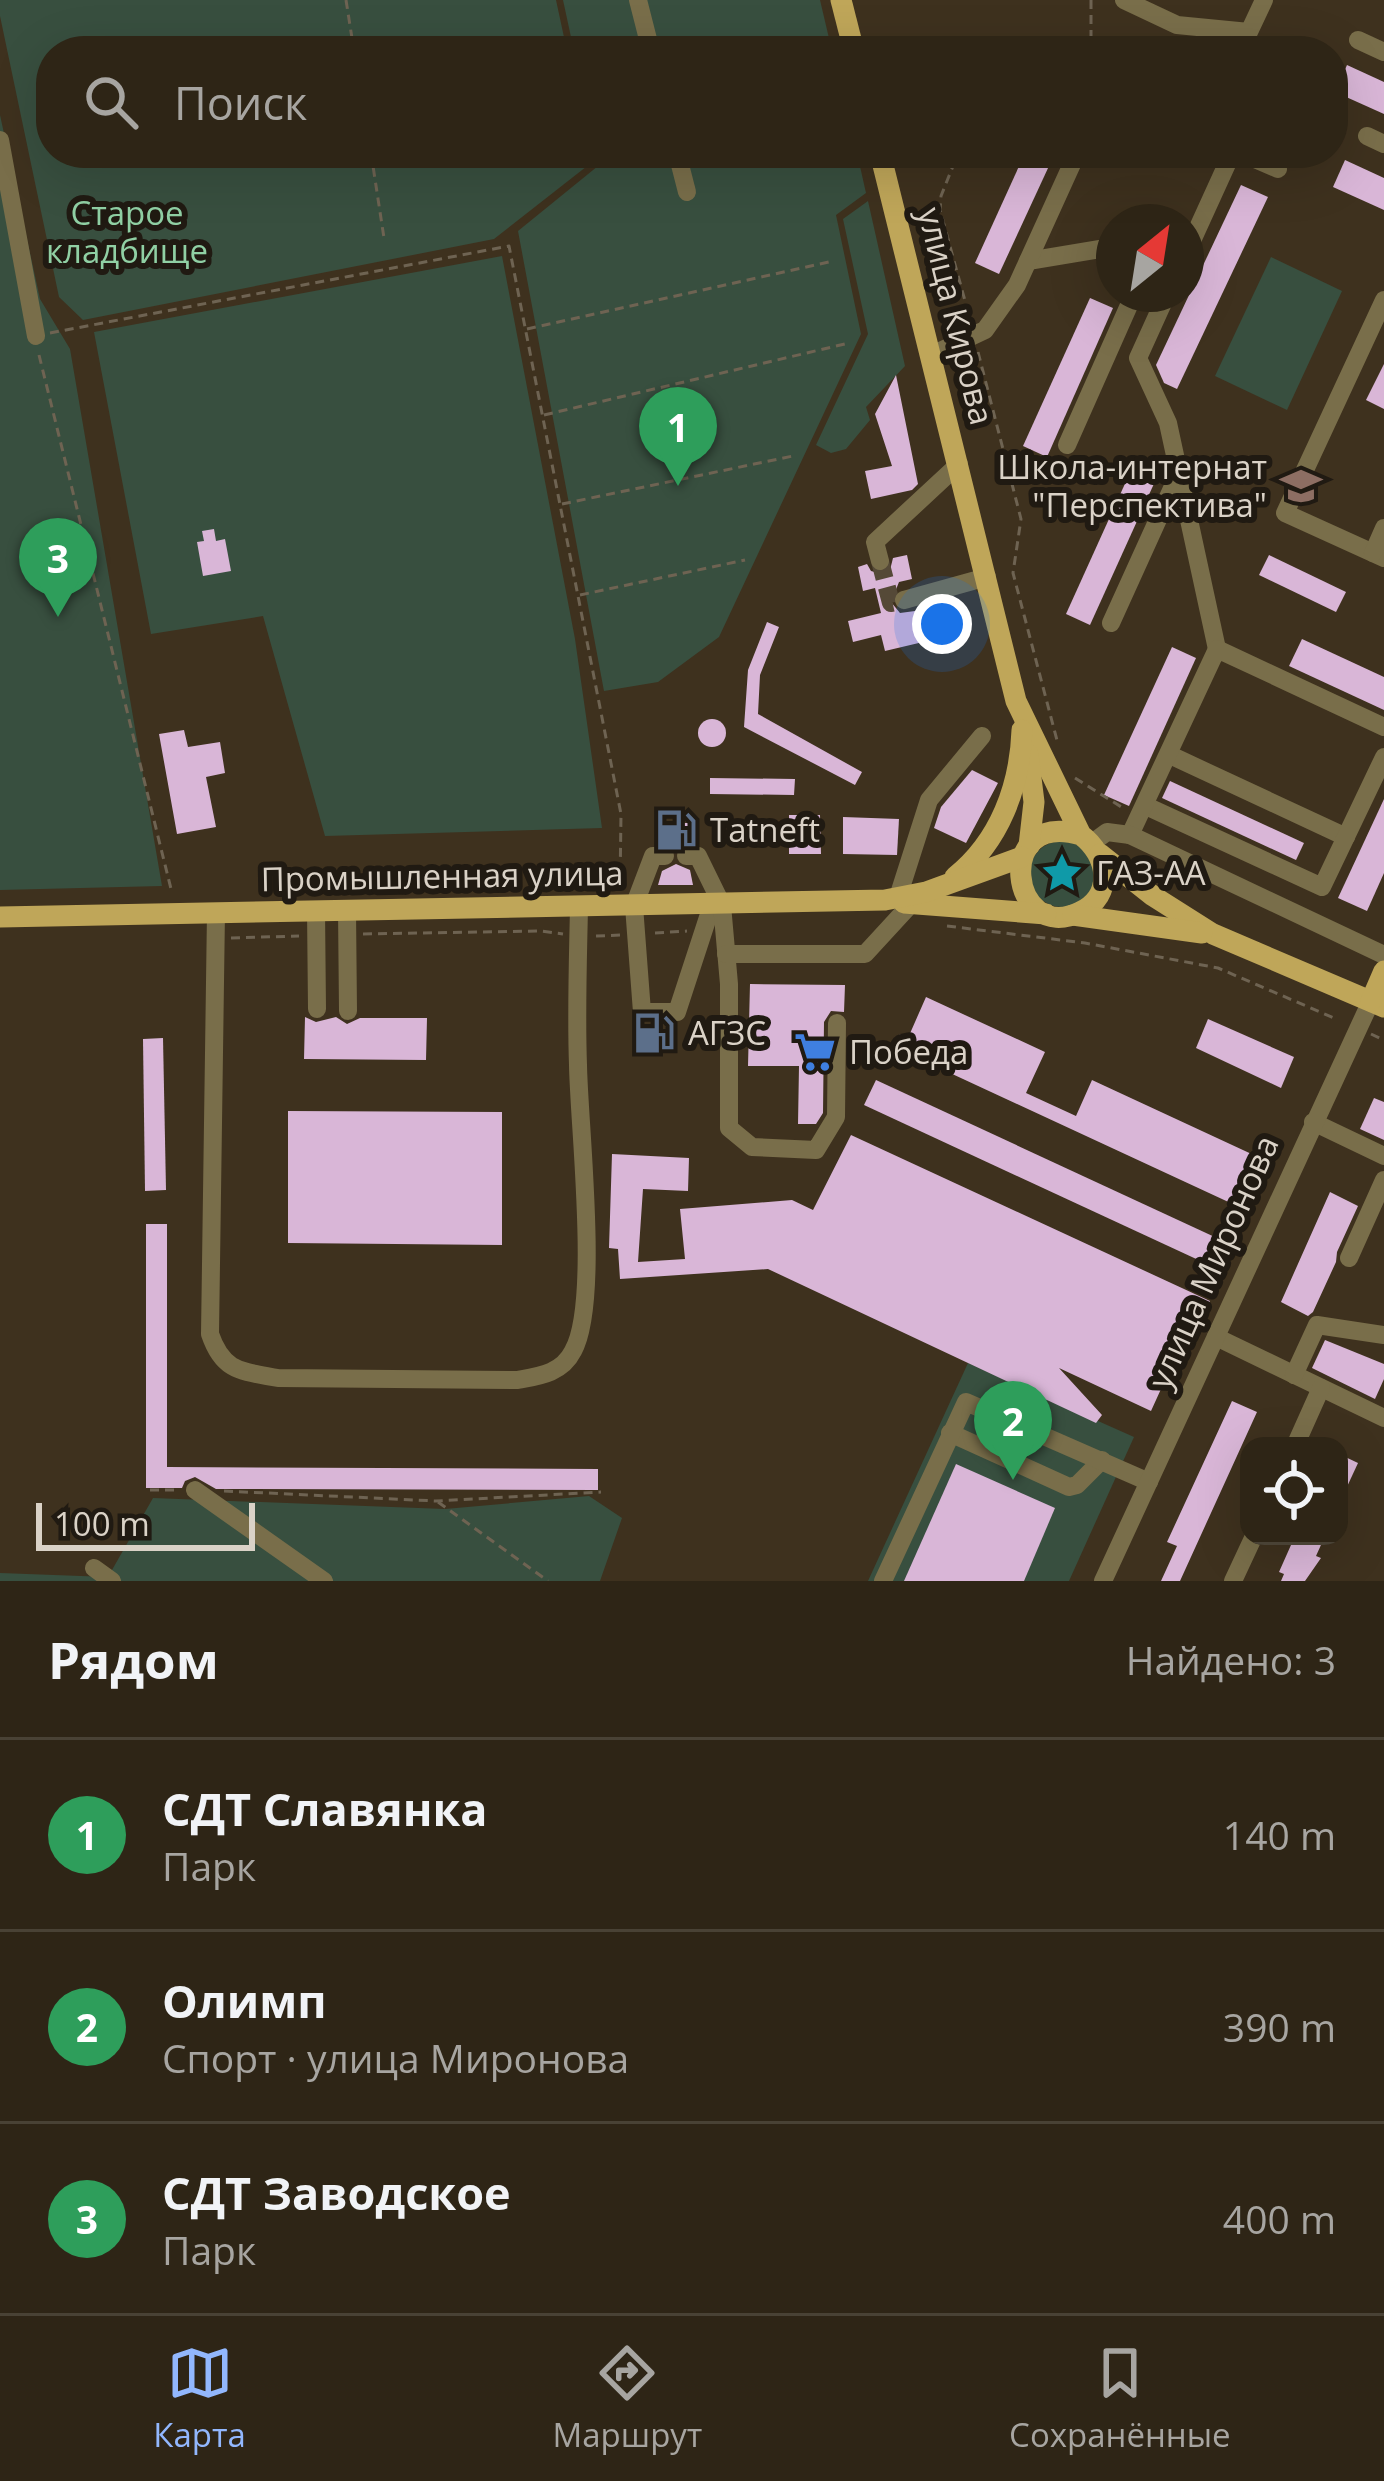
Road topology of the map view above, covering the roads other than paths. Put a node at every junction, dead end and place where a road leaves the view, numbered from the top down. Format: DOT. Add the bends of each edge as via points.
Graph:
graph roads {
  1 [pos="638,0"];
  2 [pos="841,0"];
  3 [pos="1124,0"];
  4 [pos="1264,0"];
  5 [pos="647,36"];
  6 [pos="850,36"];
  7 [pos="1358,40"];
  8 [pos="1384,52"];
  9 [pos="0,140"];
  10 [pos="681,168"];
  11 [pos="884,168"];
  12 [pos="1070,168"];
  13 [pos="1229,168"];
  14 [pos="687,192"];
  15 [pos="1204,218"];
  16 [pos="1096,250"];
  17 [pos="1028,261"];
  18 [pos="1384,300"];
  19 [pos="1127,312"];
  20 [pos="1147,312"];
  21 [pos="1159,312"];
  22 [pos="1149,334"];
  23 [pos="1377,335"];
  24 [pos="36,336"];
  25 [pos="932,355"];
  26 [pos="1067,445"];
  27 [pos="959,464"];
  28 [pos="1179,473"];
  29 [pos="1384,528"];
  30 [pos="1378,556"];
  31 [pos="880,562"];
  32 [pos="987,578"];
  33 [pos="904,600"];
  34 [pos="1111,623"];
  35 [pos="1217,649"];
  36 [pos="1016,701"];
  37 [pos="1384,727"];
  38 [pos="1022,730"];
  39 [pos="982,736"];
  40 [pos="1170,754"];
  41 [pos="1384,757"];
  42 [pos="1143,812"];
  43 [pos="1130,836"];
  44 [pos="1346,837"];
  45 [pos="1091,844"];
  46 [pos="1025,852"];
  47 [pos="664,856"];
  48 [pos="686,856"];
  49 [pos="944,885"];
  50 [pos="1322,887"];
  51 [pos="898,900"];
  52 [pos="717,905"];
  53 [pos="627,906"];
  54 [pos="579,907"];
  55 [pos="316,910"];
  56 [pos="347,910"];
  57 [pos="216,912"];
  58 [pos="1046,914"];
  59 [pos="1072,915"];
  60 [pos="0,917"];
  61 [pos="1308,917"];
  62 [pos="1213,934"];
  63 [pos="726,954"];
  64 [pos="1384,955"];
  65 [pos="1384,971"];
  66 [pos="1377,1004"];
  67 [pos="317,1010"];
  68 [pos="348,1011"];
  69 [pos="837,1023"];
  70 [pos="1313,1122"];
  71 [pos="1384,1156"];
  72 [pos="1384,1180"];
  73 [pos="1349,1258"];
  74 [pos="1384,1335"];
  75 [pos="1216,1337"];
  76 [pos="1294,1375"];
  77 [pos="1321,1388"];
  78 [pos="1384,1418"];
  79 [pos="950,1433"];
  80 [pos="1298,1437"];
  81 [pos="1102,1460"];
  82 [pos="1149,1482"];
  83 [pos="195,1490"];
  84 [pos="1250,1545"];
  85 [pos="94,1568"];
  86 [pos="112,1581"];
  87 [pos="324,1581"];
  88 [pos="883,1581"];
  89 [pos="1102,1581"];
  90 [pos="1233,1581"];
  1 -- 5 [label="street"];
  2 -- 6 [label="main road"];
  3 -- 4 [label="street" via="1178,25 1249,32"];
  7 -- 8 [label="street"];
  9 -- 24 [label="street"];
  10 -- 14 [label="street"];
  11 -- 25 [label="main road, улица Кирова"];
  12 -- 17 [label="street"];
  13 -- 15 [label="street"];
  16 -- 17 [label="street"];
  17 -- 25 [label="street" via="985,330"];
  18 -- 23 [label="street"];
  19 -- 26 [label="street"];
  20 -- 22 [label="street"];
  21 -- 22 [label="street"];
  22 -- 28 [label="street" via="1138,358 1168,423"];
  23 -- 30 [label="street" via="1285,513"];
  25 -- 27 [label="main road, улица Кирова"];
  27 -- 31 [label="street" via="874,542"];
  27 -- 32 [label="main road, улица Кирова"];
  28 -- 34 [label="street"];
  28 -- 35 [label="street"];
  29 -- 30 [label="street"];
  32 -- 33 [label="street"];
  32 -- 36 [label="main road, улица Кирова"];
  35 -- 37 [label="street"];
  35 -- 40 [label="street"];
  36 -- 38 [label="main road"];
  36 -- 45 [label="main road, улица Кирова"];
  38 -- 46 [label="main road" via="1034,802"];
  38 -- 49 [label="main road" via="1010,801 976,857"];
  39 -- 51 [label="street" via="928,800"];
  40 -- 42 [label="street"];
  40 -- 44 [label="street"];
  41 -- 44 [label="street"];
  42 -- 43 [label="street"];
  42 -- 50 [label="street"];
  43 -- 45 [label="street" via="1107,832"];
  43 -- 61 [label="street"];
  44 -- 50 [label="street"];
  45 -- 46 [label="main road" via="1053,831"];
  45 -- 59 [label="main road" via="1104,866 1101,891"];
  45 -- 62 [label="main road, улица Кирова"];
  46 -- 49 [label="main road"];
  46 -- 58 [label="main road" via="1020,884"];
  47 -- 53 [label="street" via="653,856"];
  48 -- 52 [label="street" via="698,856"];
  49 -- 51 [label="main road"];
  50 -- 61 [label="street"];
  51 -- 52 [label="main road, Промышленная улица"];
  51 -- 58 [label="main road"];
  51 -- 63 [label="street" via="865,954"];
  52 -- 53 [label="main road, Промышленная улица"];
  52 -- 53 [label="street" via="677,1012 642,1012"];
  52 -- 63 [label="street"];
  53 -- 54 [label="main road, Промышленная улица"];
  54 -- 56 [label="main road, Промышленная улица"];
  54 -- 57 [label="street" via="583,1328 572,1356 549,1375 518,1380 278,1378 239,1371 218,1357 210,1334"];
  55 -- 56 [label="main road, Промышленная улица"];
  55 -- 57 [label="main road, Промышленная улица"];
  55 -- 67 [label="street"];
  56 -- 68 [label="street"];
  57 -- 60 [label="main road, Промышленная улица"];
  58 -- 59 [label="main road"];
  59 -- 62 [label="main road"];
  61 -- 64 [label="street"];
  62 -- 66 [label="main road, улица Кирова"];
  63 -- 69 [label="street" via="730,1128 752,1147 816,1150 836,1117"];
  65 -- 66 [label="main road, улица Миронова"];
  66 -- 70 [label="street, улица Миронова"];
  70 -- 71 [label="street"];
  70 -- 75 [label="street, улица Миронова"];
  72 -- 73 [label="street"];
  74 -- 76 [label="street" via="1317,1325"];
  75 -- 76 [label="street"];
  75 -- 82 [label="street, улица Миронова"];
  76 -- 77 [label="street"];
  77 -- 78 [label="street"];
  77 -- 80 [label="street"];
  79 -- 81 [label="street" via="1069,1486"];
  79 -- 81 [label="street" via="971,1401"];
  79 -- 88 [label="street"];
  81 -- 82 [label="street"];
  82 -- 89 [label="street, улица Миронова"];
  83 -- 87 [label="street"];
  84 -- 90 [label="street"];
  85 -- 86 [label="street"];
}
